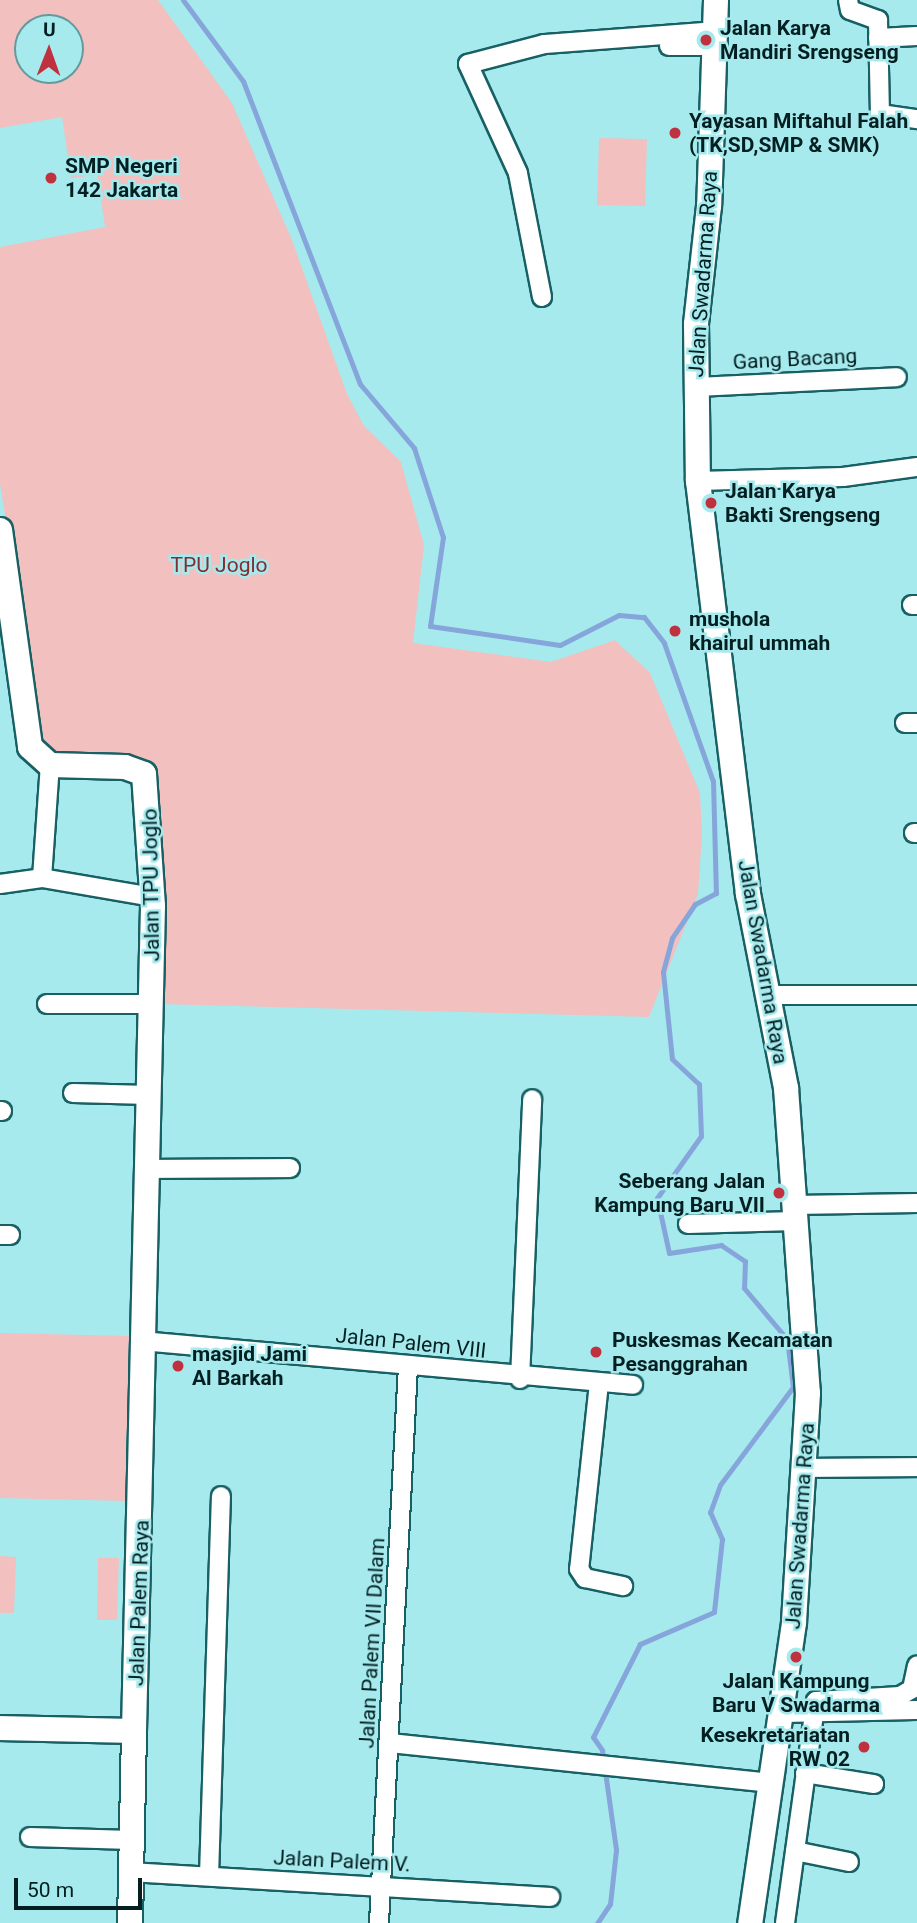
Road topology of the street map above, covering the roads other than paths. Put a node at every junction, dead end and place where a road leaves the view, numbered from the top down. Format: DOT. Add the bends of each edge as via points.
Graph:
graph roads {
  1 [pos="716,0"];
  2 [pos="849,5"];
  3 [pos="917,36"];
  4 [pos="878,38"];
  5 [pos="714,39"];
  6 [pos="669,46"];
  7 [pos="917,119"];
  8 [pos="542,297"];
  9 [pos="897,377"];
  10 [pos="696,387"];
  11 [pos="917,467"];
  12 [pos="698,481"];
  13 [pos="0,530"];
  14 [pos="4,570"];
  15 [pos="50,765"];
  16 [pos="41,878"];
  17 [pos="0,884"];
  18 [pos="153,897"];
  19 [pos="772,995"];
  20 [pos="917,995"];
  21 [pos="47,1004"];
  22 [pos="152,1004"];
  23 [pos="72,1093"];
  24 [pos="149,1095"];
  25 [pos="532,1099"];
  26 [pos="150,1168"];
  27 [pos="289,1168"];
  28 [pos="917,1203"];
  29 [pos="794,1213"];
  30 [pos="688,1224"];
  31 [pos="142,1341"];
  32 [pos="408,1365"];
  33 [pos="520,1379"];
  34 [pos="599,1383"];
  35 [pos="633,1385"];
  36 [pos="917,1467"];
  37 [pos="808,1468"];
  38 [pos="221,1496"];
  39 [pos="624,1586"];
  40 [pos="917,1666"];
  41 [pos="917,1710"];
  42 [pos="813,1712"];
  43 [pos="783,1713"];
  44 [pos="0,1728"];
  45 [pos="134,1731"];
  46 [pos="390,1743"];
  47 [pos="805,1773"];
  48 [pos="769,1783"];
  49 [pos="874,1784"];
  50 [pos="30,1837"];
  51 [pos="131,1840"];
  52 [pos="795,1851"];
  53 [pos="849,1862"];
  54 [pos="130,1871"];
  55 [pos="209,1876"];
  56 [pos="380,1886"];
  57 [pos="550,1897"];
  58 [pos="130,1923"];
  59 [pos="379,1923"];
  60 [pos="750,1923"];
  61 [pos="785,1923"];
  1 -- 5 [label="main road, Jalan Swadarma Raya"];
  2 -- 4 [label="street" via="877,15"];
  3 -- 4 [label="street"];
  4 -- 7 [label="street" via="880,114"];
  5 -- 6 [label="street"];
  5 -- 8 [label="street" via="544,44 468,65 518,173"];
  5 -- 10 [label="main road, Jalan Swadarma Raya"];
  9 -- 10 [label="street, Gang Bacang"];
  10 -- 12 [label="main road, Jalan Swadarma Raya"];
  11 -- 12 [label="street" via="843,477"];
  12 -- 19 [label="main road, Jalan Swadarma Raya" via="748,894"];
  13 -- 14 [label="main road"];
  14 -- 15 [label="main road" via="30,747"];
  15 -- 16 [label="street"];
  15 -- 18 [label="main road, Jalan TPU Joglo" via="125,766 144,774"];
  16 -- 17 [label="street"];
  16 -- 18 [label="street"];
  18 -- 22 [label="main road, Jalan TPU Joglo"];
  19 -- 20 [label="street"];
  19 -- 29 [label="main road, Jalan Swadarma Raya"];
  21 -- 22 [label="street"];
  22 -- 24 [label="main road, Jalan TPU Joglo"];
  23 -- 24 [label="street"];
  24 -- 26 [label="main road, Jalan TPU Joglo"];
  25 -- 33 [label="street"];
  26 -- 27 [label="street"];
  26 -- 31 [label="main road, Jalan TPU Joglo"];
  28 -- 29 [label="street"];
  29 -- 30 [label="street"];
  29 -- 37 [label="main road, Jalan Swadarma Raya"];
  31 -- 32 [label="street, Jalan Palem VIII"];
  31 -- 45 [label="main road, Jalan Palem Raya"];
  32 -- 33 [label="street, Jalan Palem VIII"];
  32 -- 46 [label="street, Jalan Palem VII Dalam"];
  33 -- 34 [label="street, Jalan Palem VIII"];
  34 -- 35 [label="street, Jalan Palem VIII"];
  34 -- 39 [label="street" via="579,1569 585,1578"];
  36 -- 37 [label="street"];
  37 -- 43 [label="main road, Jalan Swadarma Raya"];
  38 -- 55 [label="street"];
  40 -- 42 [label="street" via="906,1694 838,1696 816,1701"];
  41 -- 42 [label="street"];
  42 -- 43 [label="street"];
  42 -- 47 [label="street"];
  43 -- 48 [label="main road, Jalan Swadarma Raya"];
  44 -- 45 [label="main road"];
  45 -- 51 [label="main road, Jalan Palem Raya"];
  46 -- 48 [label="street" via="578,1758"];
  46 -- 56 [label="street, Jalan Palem VII Dalam"];
  47 -- 49 [label="street"];
  47 -- 52 [label="street"];
  48 -- 60 [label="main road, Jalan Swadarma Raya"];
  50 -- 51 [label="street"];
  51 -- 54 [label="main road, Jalan Palem Raya"];
  52 -- 53 [label="street"];
  52 -- 61 [label="street"];
  54 -- 55 [label="street, Jalan Palem V."];
  54 -- 58 [label="main road, Jalan Palem Raya"];
  55 -- 56 [label="street, Jalan Palem V."];
  56 -- 57 [label="street, Jalan Palem V."];
  56 -- 59 [label="street, Jalan Palem VII Dalam"];
}
